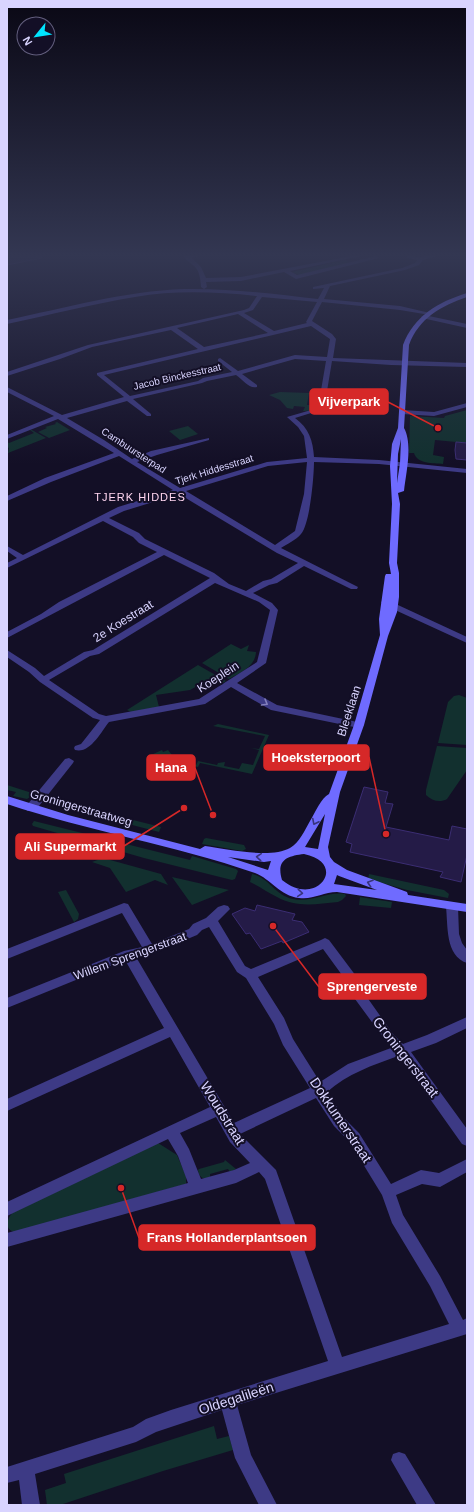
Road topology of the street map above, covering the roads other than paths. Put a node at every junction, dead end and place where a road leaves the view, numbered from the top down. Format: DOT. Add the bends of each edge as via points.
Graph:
graph roads {
  1 [pos="193,324"];
  2 [pos="257,324"];
  3 [pos="312,324"];
  4 [pos="416,324"];
  5 [pos="173,328"];
  6 [pos="273,333"];
  7 [pos="204,350"];
  8 [pos="330,359"];
  9 [pos="220,360"];
  10 [pos="405,363"];
  11 [pos="467,365"];
  12 [pos="237,373"];
  13 [pos="7,374"];
  14 [pos="254,386"];
  15 [pos="7,389"];
  16 [pos="129,398"];
  17 [pos="467,405"];
  18 [pos="402,412"];
  19 [pos="149,416"];
  20 [pos="60,418"];
  21 [pos="401,428"];
  22 [pos="7,437"];
  23 [pos="207,439"];
  24 [pos="120,453"];
  25 [pos="311,459"];
  26 [pos="131,462"];
  27 [pos="394,464"];
  28 [pos="404,465"];
  29 [pos="467,471"];
  30 [pos="178,490"];
  31 [pos="7,499"];
  32 [pos="396,504"];
  33 [pos="102,518"];
  34 [pos="7,548"];
  35 [pos="274,548"];
  36 [pos="163,552"];
  37 [pos="23,558"];
  38 [pos="303,563"];
  39 [pos="393,563"];
  40 [pos="7,566"];
  41 [pos="215,579"];
  42 [pos="354,587"];
  43 [pos="246,594"];
  44 [pos="385,602"];
  45 [pos="395,606"];
  46 [pos="7,635"];
  47 [pos="384,636"];
  48 [pos="467,640"];
  49 [pos="7,653"];
  50 [pos="43,680"];
  51 [pos="231,683"];
  52 [pos="106,719"];
  53 [pos="359,725"];
  54 [pos="79,748"];
  55 [pos="69,761"];
  56 [pos="335,792"];
  57 [pos="7,800"];
  58 [pos="31,808"];
  59 [pos="171,845"];
  60 [pos="290,852"];
  61 [pos="328,862"];
  62 [pos="278,883"];
  63 [pos="325,888"];
  64 [pos="420,901"];
  65 [pos="452,906"];
  66 [pos="467,908"];
  67 [pos="224,909"];
  68 [pos="211,920"];
  69 [pos="150,950"];
  70 [pos="7,954"];
  71 [pos="128,954"];
  72 [pos="467,958"];
  73 [pos="250,975"];
  74 [pos="7,1003"];
  75 [pos="467,1022"];
  76 [pos="173,1030"];
  77 [pos="400,1050"];
  78 [pos="320,1090"];
  79 [pos="7,1105"];
  80 [pos="219,1109"];
  81 [pos="170,1131"];
  82 [pos="231,1131"];
  83 [pos="467,1140"];
  84 [pos="261,1164"];
  85 [pos="467,1165"];
  86 [pos="197,1187"];
  87 [pos="388,1192"];
  88 [pos="7,1209"];
  89 [pos="7,1240"];
  90 [pos="463,1327"];
  91 [pos="337,1366"];
  92 [pos="228,1400"];
  93 [pos="399,1460"];
  94 [pos="26,1469"];
  95 [pos="7,1475"];
  96 [pos="31,1505"];
  97 [pos="268,1505"];
  98 [pos="427,1505"];
  1 -- 5 [label="street"];
  2 -- 6 [label="street"];
  3 -- 6 [label="street"];
  3 -- 8 [label="street" via="332,337"];
  4 -- 10 [label="street, Bleeklaan" via="408,338"];
  5 -- 7 [label="street"];
  5 -- 13 [label="street" via="90,346"];
  6 -- 7 [label="street"];
  7 -- 16 [label="street" via="99,374"];
  8 -- 10 [label="street, Jacob Binckesstraat"];
  8 -- 12 [label="street, Jacob Binckesstraat" via="295,357"];
  8 -- 25 [label="street" via="321,409 290,417 303,428"];
  9 -- 12 [label="street"];
  10 -- 11 [label="street, Jacob Binckesstraat"];
  10 -- 18 [label="street, Bleeklaan"];
  12 -- 14 [label="street"];
  12 -- 16 [label="street, Jacob Binckesstraat"];
  15 -- 20 [label="street, Cambuursterpad"];
  16 -- 19 [label="street"];
  16 -- 20 [label="street, Jacob Binckesstraat"];
  17 -- 18 [label="street" via="434,414"];
  18 -- 21 [label="street, Bleeklaan"];
  20 -- 22 [label="street, Jacob Binckesstraat"];
  20 -- 24 [label="street, Cambuursterpad"];
  21 -- 27 [label="street, Bleeklaan"];
  21 -- 28 [label="street, Bleeklaan" via="404,434"];
  23 -- 26 [label="street"];
  24 -- 26 [label="street, Cambuursterpad"];
  24 -- 31 [label="street" via="48,480"];
  25 -- 27 [label="street, Tjerk Hiddesstraat"];
  25 -- 30 [label="street, Tjerk Hiddesstraat" via="259,466"];
  25 -- 35 [label="street" via="300,532"];
  26 -- 30 [label="street, Cambuursterpad"];
  27 -- 28 [label="street, Tjerk Hiddesstraat"];
  27 -- 32 [label="street, Bleeklaan"];
  28 -- 29 [label="street, Tjerk Hiddesstraat"];
  28 -- 32 [label="street, Bleeklaan" via="400,497"];
  30 -- 33 [label="street, Tjerk Hiddesstraat" via="136,503"];
  30 -- 35 [label="street, Cambuursterpad"];
  32 -- 39 [label="street, Bleeklaan"];
  33 -- 36 [label="street"];
  33 -- 37 [label="street, Tjerk Hiddesstraat"];
  34 -- 37 [label="street"];
  35 -- 38 [label="street, Cambuursterpad"];
  36 -- 41 [label="street" via="182,562 190,563"];
  36 -- 46 [label="street" via="106,583 91,588"];
  37 -- 40 [label="street, Tjerk Hiddesstraat"];
  38 -- 42 [label="street, Cambuursterpad"];
  38 -- 43 [label="street"];
  39 -- 44 [label="street, Bleeklaan"];
  39 -- 45 [label="street, Bleeklaan"];
  41 -- 43 [label="street"];
  41 -- 50 [label="street, 2e Koestraat" via="96,652 87,654"];
  43 -- 51 [label="street, Koeplein" via="274,610 261,663"];
  44 -- 45 [label="street"];
  44 -- 47 [label="street, Bleeklaan"];
  45 -- 47 [label="street, Bleeklaan"];
  45 -- 48 [label="street"];
  47 -- 53 [label="street, Bleeklaan"];
  49 -- 50 [label="street"];
  50 -- 52 [label="street" via="96,716"];
  51 -- 52 [label="street, Koeplein" via="202,702"];
  51 -- 53 [label="street, one-way" via="274,708"];
  52 -- 54 [label="street" via="85,746"];
  53 -- 56 [label="street, Bleeklaan"];
  55 -- 58 [label="street"];
  56 -- 60 [label="street, Bleeklaan, one-way" via="303,844"];
  56 -- 61 [label="street, Bleeklaan" via="323,847"];
  57 -- 58 [label="street, Groningerstraatweg"];
  58 -- 59 [label="street, Groningerstraatweg"];
  60 -- 59 [label="street, Groningerstraatweg, one-way" via="264,858"];
  59 -- 62 [label="street, Groningerstraatweg" via="262,871"];
  60 -- 61 [label="street" via="311,852"];
  60 -- 62 [label="street" via="277,860 273,868 273,876"];
  61 -- 63 [label="street" via="333,874"];
  64 -- 61 [label="street, one-way" via="343,873"];
  62 -- 63 [label="street, one-way" via="294,893 305,894"];
  63 -- 64 [label="street"];
  64 -- 65 [label="street"];
  65 -- 66 [label="street"];
  65 -- 72 [label="street" via="454,944"];
  67 -- 68 [label="street, Willem Sprengerstraat" via="216,913"];
  68 -- 69 [label="street, Willem Sprengerstraat" via="196,927 193,932"];
  68 -- 73 [label="street, Dokkumerstraat" via="241,969"];
  69 -- 70 [label="street" via="124,907"];
  69 -- 71 [label="street, Willem Sprengerstraat"];
  71 -- 74 [label="street, Willem Sprengerstraat"];
  71 -- 76 [label="street, Woudstraat"];
  73 -- 77 [label="street, Groningerstraat" via="325,943 389,1038"];
  73 -- 78 [label="street, Dokkumerstraat" via="280,1022 287,1041"];
  75 -- 77 [label="street"];
  76 -- 79 [label="street"];
  76 -- 80 [label="street, Woudstraat"];
  77 -- 78 [label="street" via="328,1081"];
  77 -- 83 [label="street, Groningerstraat" via="411,1061"];
  78 -- 82 [label="street"];
  78 -- 87 [label="street, Dokkumerstraat" via="339,1122 354,1137"];
  80 -- 81 [label="street"];
  80 -- 82 [label="street, Woudstraat"];
  81 -- 86 [label="street" via="184,1153"];
  81 -- 88 [label="street"];
  82 -- 84 [label="street, Woudstraat" via="241,1145"];
  84 -- 86 [label="street" via="236,1176"];
  84 -- 91 [label="street, Woudstraat" via="272,1175"];
  85 -- 87 [label="street" via="440,1180 421,1177"];
  86 -- 89 [label="street"];
  87 -- 90 [label="street, Dokkumerstraat" via="397,1218"];
  90 -- 91 [label="street, Oldegalileën"];
  91 -- 92 [label="street, Oldegalileën"];
  92 -- 94 [label="street, Oldegalileën" via="152,1425 136,1434"];
  92 -- 97 [label="street" via="244,1458"];
  93 -- 98 [label="street"];
  94 -- 95 [label="street, Oldegalileën"];
  94 -- 96 [label="street"];
}
